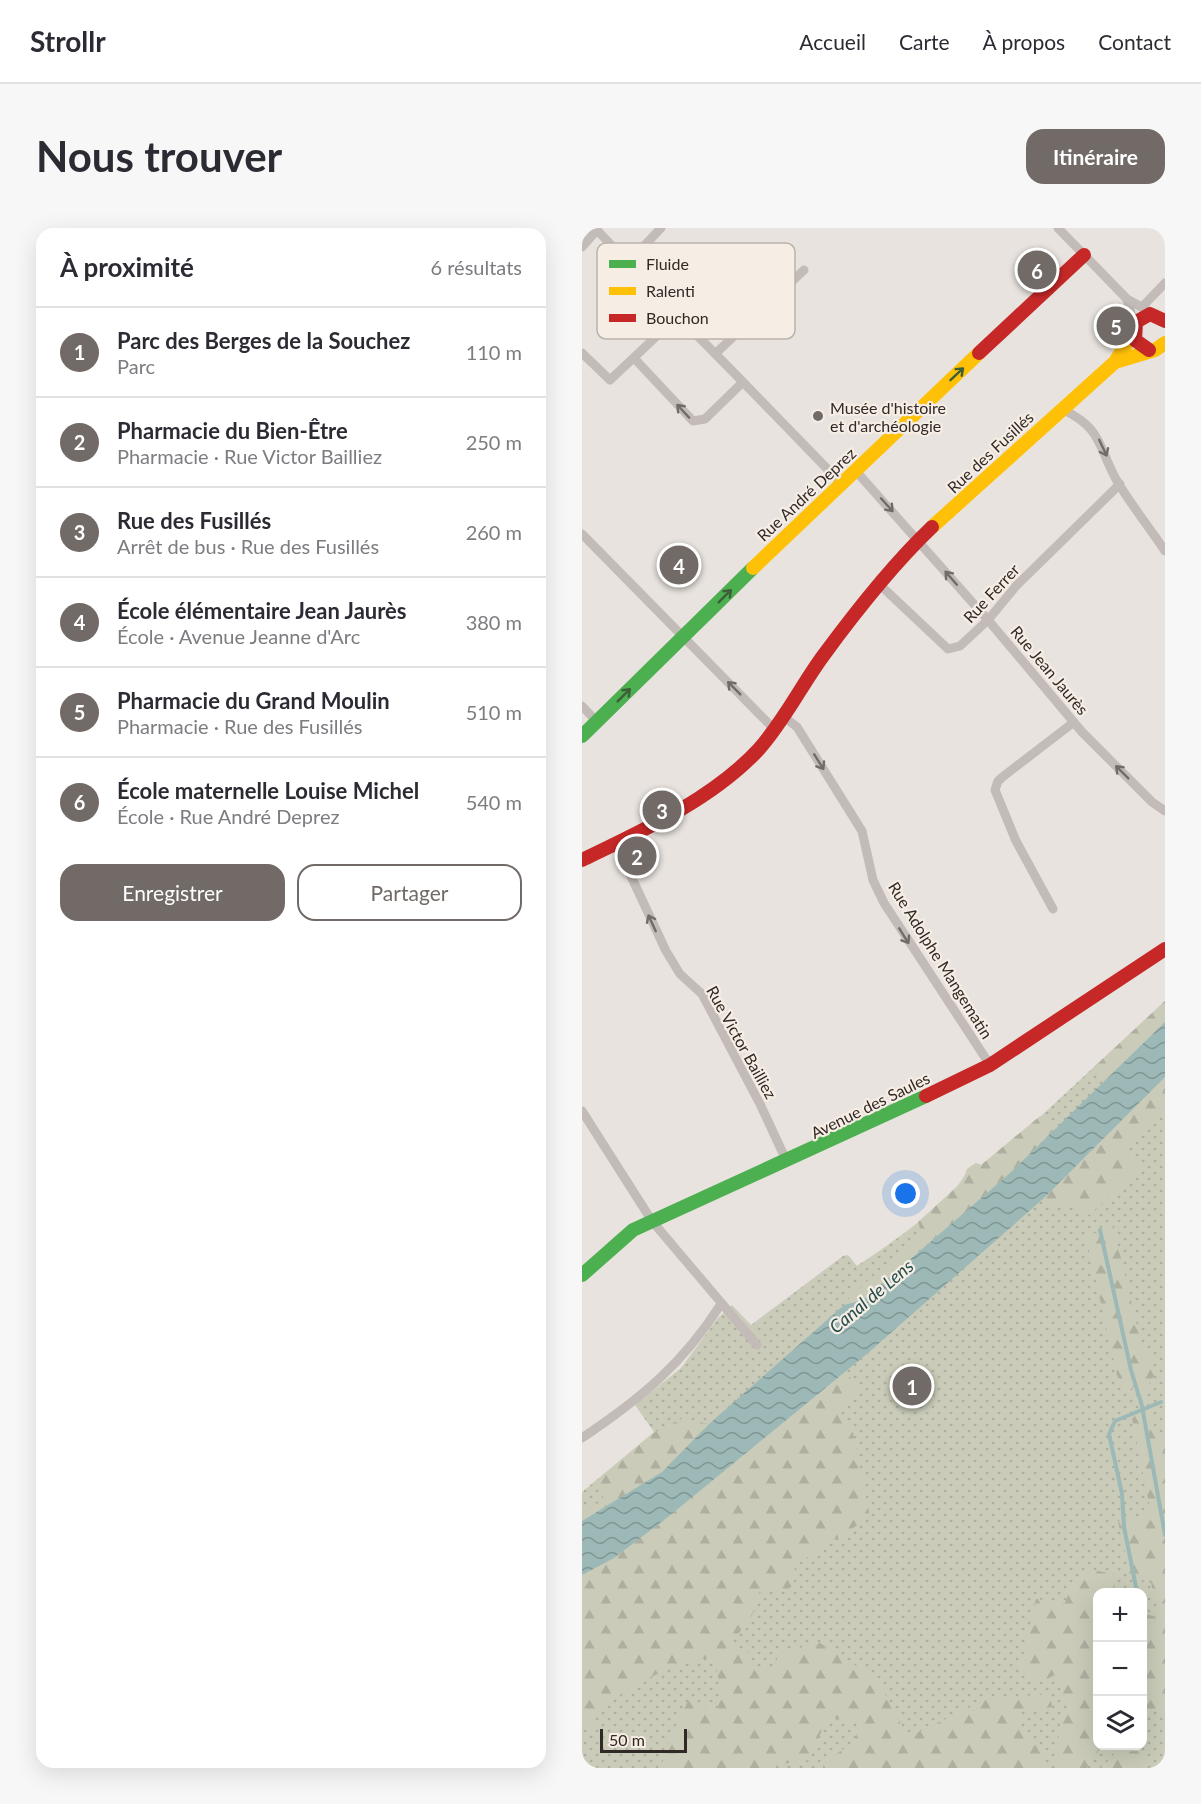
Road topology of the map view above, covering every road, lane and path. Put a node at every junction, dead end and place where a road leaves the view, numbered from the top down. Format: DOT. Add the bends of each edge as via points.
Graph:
graph roads {
  1 [pos="661,228"];
  2 [pos="1058,228"];
  3 [pos="596,229"];
  4 [pos="610,243"];
  5 [pos="647,243"];
  6 [pos="582,247"];
  7 [pos="1084,255"];
  8 [pos="804,270"];
  9 [pos="795,278"];
  10 [pos="1165,283"];
  11 [pos="1127,299"];
  12 [pos="1154,314"];
  13 [pos="1133,329"];
  14 [pos="654,339"];
  15 [pos="700,339"];
  16 [pos="701,339"];
  17 [pos="731,339"];
  18 [pos="1165,344"];
  19 [pos="1149,350"];
  20 [pos="582,353"];
  21 [pos="715,354"];
  22 [pos="634,358"];
  23 [pos="1115,362"];
  24 [pos="743,382"];
  25 [pos="1062,409"];
  26 [pos="855,470"];
  27 [pos="840,482"];
  28 [pos="1120,484"];
  29 [pos="582,534"];
  30 [pos="919,541"];
  31 [pos="1165,551"];
  32 [pos="879,584"];
  33 [pos="988,620"];
  34 [pos="684,637"];
  35 [pos="582,706"];
  36 [pos="784,717"];
  37 [pos="597,722"];
  38 [pos="1074,722"];
  39 [pos="775,730"];
  40 [pos="582,736"];
  41 [pos="1165,811"];
  42 [pos="616,844"];
  43 [pos="582,860"];
  44 [pos="1053,909"];
  45 [pos="1165,949"];
  46 [pos="990,1065"];
  47 [pos="582,1112"];
  48 [pos="787,1162"];
  49 [pos="652,1221"];
  50 [pos="582,1275"];
  51 [pos="721,1304"];
  52 [pos="757,1346"];
  53 [pos="582,1438"];
  1 -- 5 [label="street"];
  2 -- 7 [label="street"];
  3 -- 4 [label="street"];
  3 -- 6 [label="street"];
  7 -- 11 [label="street"];
  26 -- 7 [label="street, Rue André Deprez, one-way"];
  8 -- 9 [label="street"];
  10 -- 12 [label="street"];
  11 -- 12 [label="street"];
  11 -- 13 [label="street"];
  12 -- 13 [label="street" via="1142,316"];
  13 -- 19 [label="street" via="1138,345"];
  13 -- 23 [label="street, Rue des Fusillés"];
  14 -- 22 [label="street"];
  15 -- 21 [label="street"];
  16 -- 24 [label="street"];
  17 -- 21 [label="street"];
  18 -- 19 [label="street, Rue des Fusillés"];
  19 -- 23 [label="street, Rue des Fusillés"];
  20 -- 22 [label="street" via="610,380"];
  21 -- 24 [label="street"];
  24 -- 22 [label="street, one-way" via="705,419 693,421"];
  23 -- 25 [label="street, Rue des Fusillés"];
  24 -- 27 [label="street"];
  25 -- 28 [label="street, one-way" via="1077,416 1095,433"];
  25 -- 30 [label="street, Rue des Fusillés"];
  26 -- 27 [label="street, Rue André Deprez"];
  26 -- 30 [label="street, Rue Jean Jaurès, one-way"];
  34 -- 27 [label="street, Rue André Deprez, one-way"];
  28 -- 31 [label="street"];
  28 -- 33 [label="street, Rue Ferrer" via="1016,586"];
  29 -- 34 [label="street"];
  30 -- 32 [label="street, Rue des Fusillés"];
  33 -- 30 [label="street, Rue Jean Jaurès, one-way"];
  32 -- 33 [label="street, Rue Ferrer" via="948,649 960,646"];
  32 -- 36 [label="street, Rue des Fusillés" via="823,656"];
  33 -- 38 [label="street, Rue Jean Jaurès"];
  37 -- 34 [label="street, Rue André Deprez, one-way"];
  39 -- 34 [label="street, one-way"];
  35 -- 37 [label="street"];
  36 -- 39 [label="street, Rue des Fusillés"];
  36 -- 46 [label="street, Rue Adolphe Mangematin, one-way" via="797,728 862,831 873,880 884,903"];
  37 -- 40 [label="street, Rue André Deprez"];
  41 -- 38 [label="street, Rue Jean Jaurès, one-way"];
  38 -- 44 [label="street" via="998,781 995,790 1016,841"];
  39 -- 42 [label="street, Rue des Fusillés" via="734,773 659,823"];
  42 -- 43 [label="street, Rue des Fusillés"];
  48 -- 42 [label="street, Rue Victor Bailliez, one-way" via="702,994 681,974 666,951"];
  45 -- 46 [label="street, Avenue des Saules"];
  46 -- 48 [label="street, Avenue des Saules"];
  47 -- 49 [label="street"];
  48 -- 49 [label="street, Avenue des Saules"];
  49 -- 50 [label="street, Avenue des Saules" via="621,1238"];
  49 -- 51 [label="street"];
  51 -- 52 [label="street"];
  51 -- 53 [label="street" via="678,1363"];
}
